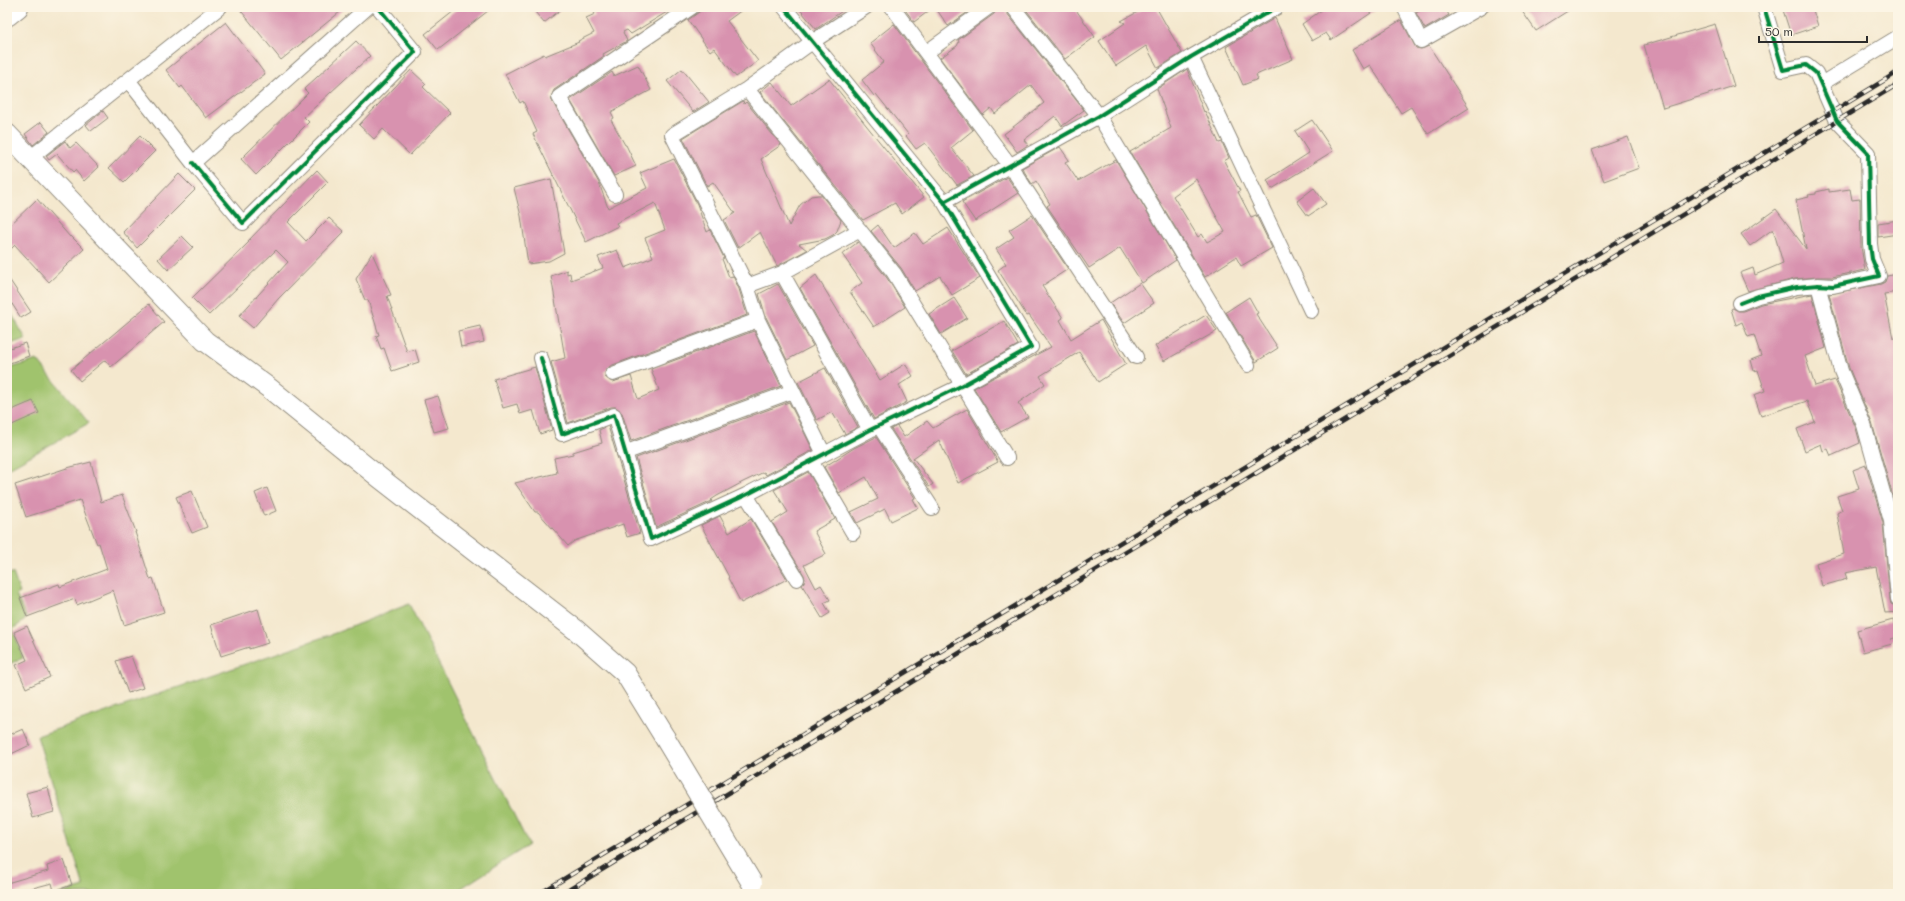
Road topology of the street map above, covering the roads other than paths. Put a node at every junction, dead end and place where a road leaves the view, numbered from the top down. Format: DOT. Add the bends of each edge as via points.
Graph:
graph roads {
  1 [pos="17,7"];
  2 [pos="220,7"];
  3 [pos="368,7"];
  4 [pos="378,7"];
  5 [pos="692,7"];
  6 [pos="784,7"];
  7 [pos="866,7"];
  8 [pos="892,7"];
  9 [pos="989,7"];
  10 [pos="1012,7"];
  11 [pos="1277,7"];
  12 [pos="1404,7"];
  13 [pos="1481,7"];
  14 [pos="1764,7"];
  15 [pos="677,11"];
  16 [pos="7,15"];
  17 [pos="1898,37"];
  18 [pos="812,42"];
  19 [pos="926,52"];
  20 [pos="1191,57"];
  21 [pos="128,80"];
  22 [pos="1821,84"];
  23 [pos="746,89"];
  24 [pos="1099,116"];
  25 [pos="7,134"];
  26 [pos="30,158"];
  27 [pos="193,163"];
  28 [pos="1010,164"];
  29 [pos="615,194"];
  30 [pos="944,202"];
  31 [pos="860,230"];
  32 [pos="782,273"];
  33 [pos="1818,285"];
  34 [pos="747,286"];
  35 [pos="1740,303"];
  36 [pos="1311,311"];
  37 [pos="758,320"];
  38 [pos="1136,357"];
  39 [pos="541,358"];
  40 [pos="1248,365"];
  41 [pos="613,374"];
  42 [pos="963,385"];
  43 [pos="793,391"];
  44 [pos="874,428"];
  45 [pos="624,453"];
  46 [pos="824,454"];
  47 [pos="1007,458"];
  48 [pos="811,461"];
  49 [pos="746,495"];
  50 [pos="932,508"];
  51 [pos="853,533"];
  52 [pos="798,579"];
  53 [pos="1898,599"];
  54 [pos="752,889"];
  1 -- 16 [label="highway"];
  2 -- 21 [label="street"];
  3 -- 27 [label="street"];
  4 -- 27 [label="street" via="414,52 243,223"];
  5 -- 15 [label="street"];
  6 -- 18 [label="street"];
  7 -- 18 [label="street"];
  8 -- 19 [label="street"];
  9 -- 19 [label="street"];
  10 -- 24 [label="street"];
  11 -- 20 [label="street"];
  12 -- 13 [label="street" via="1421,41"];
  14 -- 22 [label="street" via="1783,70 1806,65 1816,73"];
  15 -- 29 [label="street" via="559,97"];
  17 -- 22 [label="street"];
  18 -- 23 [label="street"];
  18 -- 30 [label="street"];
  19 -- 28 [label="street"];
  20 -- 24 [label="street"];
  20 -- 36 [label="street"];
  21 -- 26 [label="street"];
  21 -- 27 [label="street"];
  22 -- 33 [label="street" via="1837,121 1868,154 1870,244 1872,259 1879,276 1833,286"];
  23 -- 31 [label="street"];
  23 -- 34 [label="street" via="672,135"];
  24 -- 28 [label="street"];
  24 -- 40 [label="street"];
  25 -- 26 [label="main road"];
  26 -- 54 [label="main road, bridge" via="205,341 269,388 576,630 626,673"];
  28 -- 30 [label="street"];
  28 -- 38 [label="street"];
  30 -- 42 [label="street" via="1031,347"];
  31 -- 32 [label="street"];
  31 -- 42 [label="street" via="894,273"];
  32 -- 34 [label="street"];
  32 -- 44 [label="street"];
  33 -- 35 [label="street" via="1777,291"];
  33 -- 53 [label="street" via="1841,371 1864,425 1891,521"];
  34 -- 37 [label="street"];
  37 -- 41 [label="street"];
  37 -- 43 [label="street"];
  39 -- 45 [label="street" via="562,434 614,415"];
  42 -- 44 [label="street"];
  42 -- 47 [label="street"];
  43 -- 45 [label="street"];
  43 -- 46 [label="street"];
  44 -- 46 [label="street"];
  44 -- 50 [label="street"];
  45 -- 49 [label="street" via="651,539"];
  46 -- 48 [label="street"];
  48 -- 49 [label="street"];
  48 -- 51 [label="street"];
  49 -- 52 [label="street"];
}
